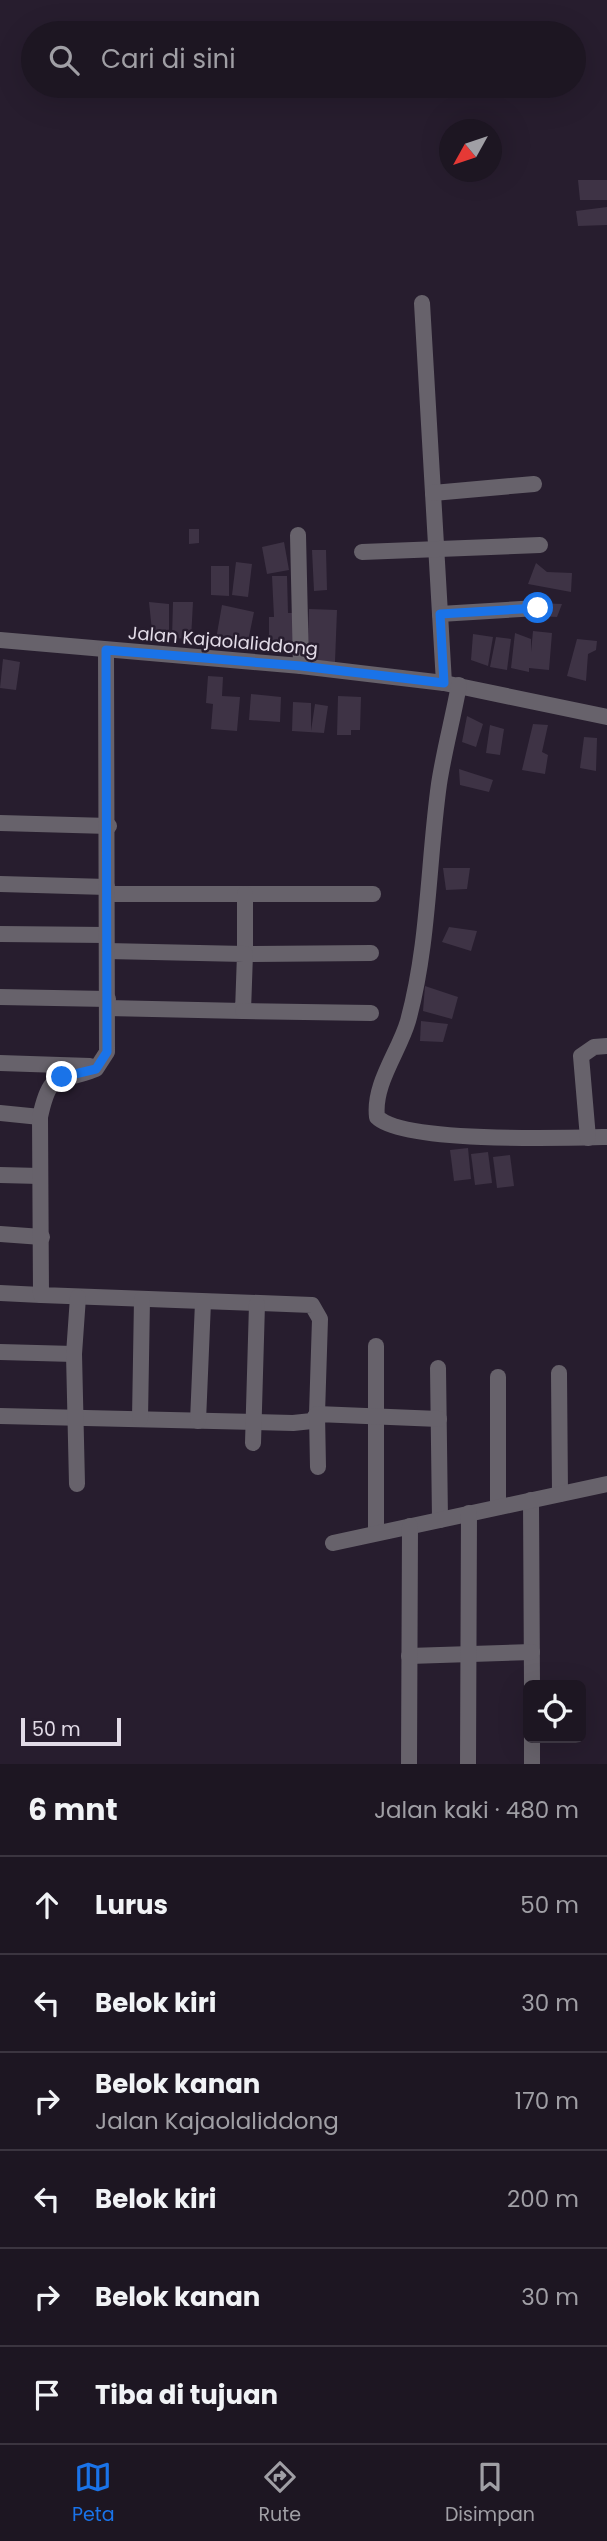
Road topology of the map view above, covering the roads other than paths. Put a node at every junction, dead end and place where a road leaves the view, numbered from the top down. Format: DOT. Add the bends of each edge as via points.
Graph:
graph roads {
  1 [pos="422,303"];
  2 [pos="534,484"];
  3 [pos="433,493"];
  4 [pos="298,535"];
  5 [pos="540,545"];
  6 [pos="436,550"];
  7 [pos="362,552"];
  8 [pos="538,608"];
  9 [pos="440,614"];
  10 [pos="0,640"];
  11 [pos="106,650"];
  12 [pos="301,666"];
  13 [pos="452,684"];
  14 [pos="607,717"];
  15 [pos="0,823"];
  16 [pos="109,826"];
  17 [pos="0,884"];
  18 [pos="107,890"];
  19 [pos="245,894"];
  20 [pos="373,894"];
  21 [pos="0,934"];
  22 [pos="107,943"];
  23 [pos="371,953"];
  24 [pos="245,954"];
  25 [pos="0,997"];
  26 [pos="108,1004"];
  27 [pos="243,1011"];
  28 [pos="370,1013"];
  29 [pos="607,1046"];
  30 [pos="0,1063"];
  31 [pos="99,1066"];
  32 [pos="0,1113"];
  33 [pos="40,1117"];
  34 [pos="607,1137"];
  35 [pos="588,1138"];
  36 [pos="0,1175"];
  37 [pos="40,1176"];
  38 [pos="0,1234"];
  39 [pos="42,1237"];
  40 [pos="0,1293"];
  41 [pos="41,1295"];
  42 [pos="78,1297"];
  43 [pos="142,1299"];
  44 [pos="203,1302"];
  45 [pos="257,1304"];
  46 [pos="376,1346"];
  47 [pos="0,1352"];
  48 [pos="74,1354"];
  49 [pos="438,1368"];
  50 [pos="559,1373"];
  51 [pos="498,1377"];
  52 [pos="317,1414"];
  53 [pos="0,1416"];
  54 [pos="376,1416"];
  55 [pos="76,1418"];
  56 [pos="140,1419"];
  57 [pos="439,1419"];
  58 [pos="198,1421"];
  59 [pos="255,1422"];
  60 [pos="253,1443"];
  61 [pos="318,1466"];
  62 [pos="77,1484"];
  63 [pos="607,1484"];
  64 [pos="560,1494"];
  65 [pos="531,1500"];
  66 [pos="498,1507"];
  67 [pos="469,1513"];
  68 [pos="440,1520"];
  69 [pos="410,1526"];
  70 [pos="376,1533"];
  71 [pos="333,1543"];
  72 [pos="532,1652"];
  73 [pos="468,1654"];
  74 [pos="409,1656"];
  75 [pos="532,1680"];
  76 [pos="532,1743"];
  77 [pos="409,1764"];
  78 [pos="468,1764"];
  79 [pos="532,1764"];
  1 -- 3 [label="street"];
  2 -- 3 [label="street"];
  3 -- 6 [label="street"];
  4 -- 12 [label="street"];
  5 -- 6 [label="street"];
  6 -- 7 [label="street"];
  6 -- 9 [label="street"];
  8 -- 9 [label="street"];
  9 -- 13 [label="street"];
  10 -- 11 [label="street, Jalan Kajaolaliddong"];
  11 -- 12 [label="street, Jalan Kajaolaliddong"];
  11 -- 16 [label="street"];
  12 -- 13 [label="street, Jalan Kajaolaliddong"];
  13 -- 14 [label="street, Jalan Kajaolaliddong"];
  13 -- 35 [label="street" via="429,908 412,1002 383,1081 377,1117 394,1126 480,1137"];
  15 -- 16 [label="street"];
  16 -- 18 [label="street"];
  17 -- 18 [label="street"];
  18 -- 19 [label="street"];
  18 -- 22 [label="street"];
  19 -- 20 [label="street"];
  19 -- 24 [label="street"];
  21 -- 22 [label="street"];
  22 -- 24 [label="street"];
  22 -- 26 [label="street"];
  23 -- 24 [label="street"];
  24 -- 27 [label="street"];
  25 -- 26 [label="street"];
  26 -- 27 [label="street"];
  26 -- 31 [label="street" via="107,1052"];
  27 -- 28 [label="street"];
  29 -- 35 [label="street" via="594,1047 581,1056"];
  30 -- 31 [label="street"];
  31 -- 33 [label="street" via="51,1083"];
  32 -- 33 [label="street"];
  33 -- 37 [label="street"];
  34 -- 35 [label="street"];
  36 -- 37 [label="street"];
  37 -- 39 [label="street"];
  38 -- 39 [label="street"];
  39 -- 41 [label="street"];
  40 -- 41 [label="street"];
  41 -- 42 [label="street"];
  42 -- 43 [label="street"];
  42 -- 48 [label="street"];
  43 -- 44 [label="street"];
  43 -- 56 [label="street"];
  44 -- 45 [label="street"];
  44 -- 58 [label="street"];
  45 -- 52 [label="street" via="312,1305 320,1319"];
  45 -- 59 [label="street"];
  46 -- 54 [label="street"];
  47 -- 48 [label="street"];
  48 -- 55 [label="street"];
  49 -- 57 [label="street"];
  50 -- 64 [label="street"];
  51 -- 66 [label="street"];
  52 -- 54 [label="street"];
  52 -- 59 [label="street" via="312,1421"];
  52 -- 61 [label="street"];
  53 -- 55 [label="street"];
  54 -- 57 [label="street"];
  54 -- 70 [label="street"];
  55 -- 56 [label="street"];
  55 -- 62 [label="street"];
  56 -- 58 [label="street"];
  57 -- 68 [label="street"];
  58 -- 59 [label="street"];
  59 -- 60 [label="street"];
  63 -- 64 [label="street"];
  64 -- 65 [label="street"];
  65 -- 66 [label="street"];
  65 -- 72 [label="street"];
  66 -- 67 [label="street"];
  67 -- 68 [label="street"];
  67 -- 73 [label="street"];
  68 -- 69 [label="street"];
  69 -- 70 [label="street"];
  69 -- 74 [label="street"];
  70 -- 71 [label="street"];
  72 -- 73 [label="street"];
  72 -- 75 [label="street"];
  73 -- 74 [label="street"];
  73 -- 78 [label="street"];
  74 -- 77 [label="street"];
  76 -- 79 [label="street"];
}
